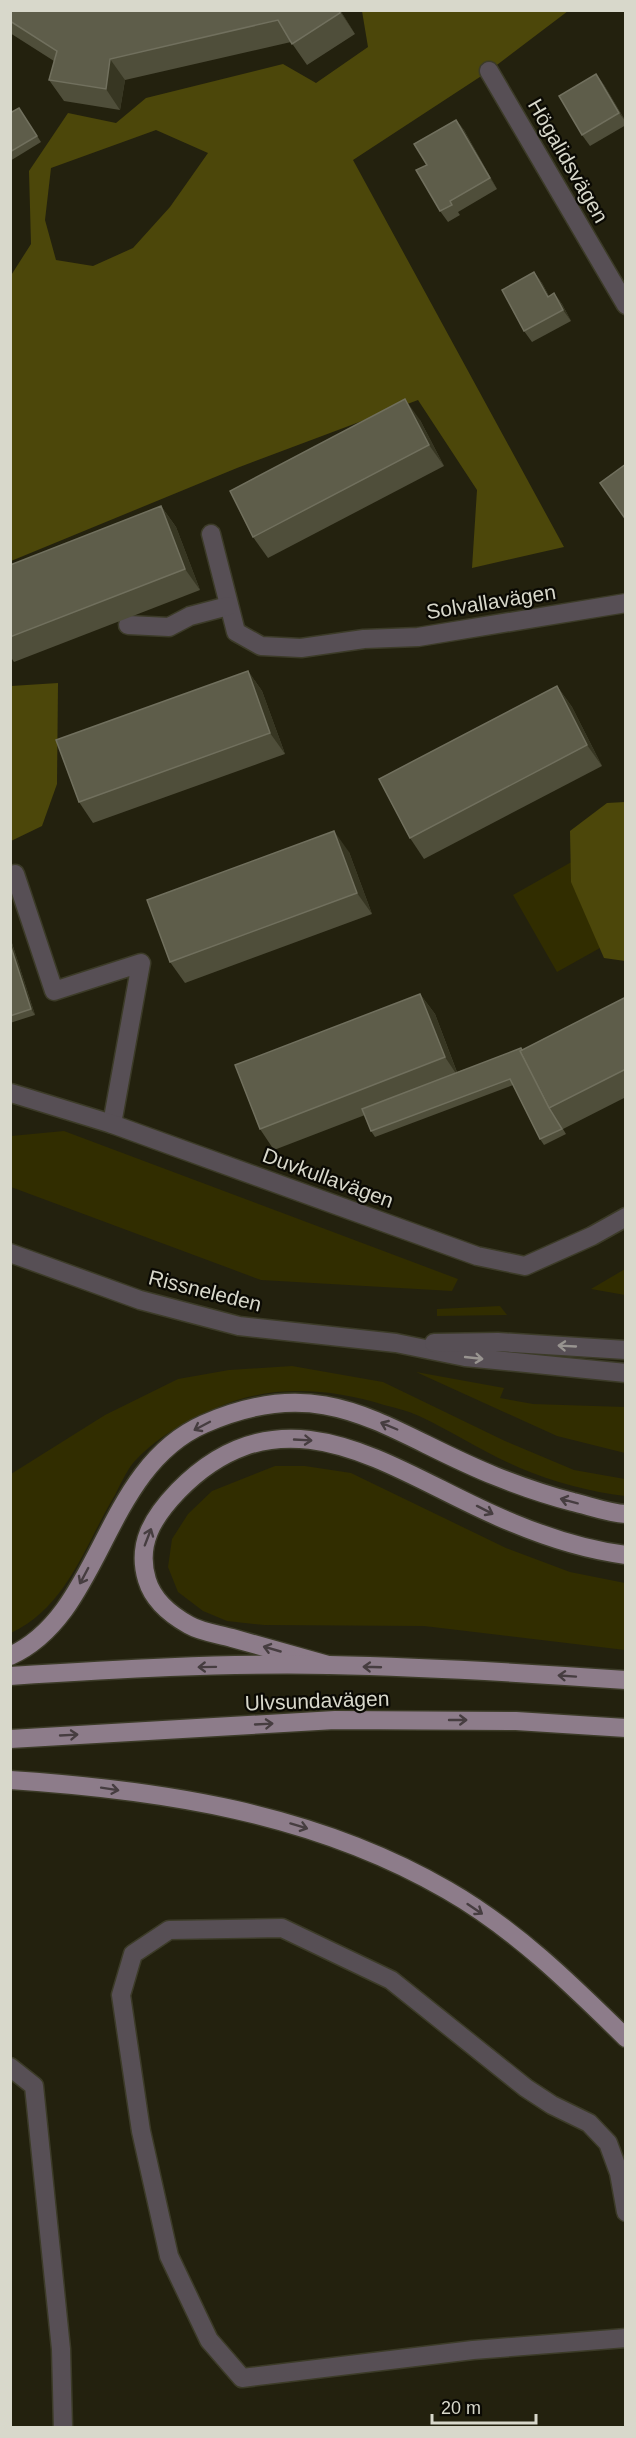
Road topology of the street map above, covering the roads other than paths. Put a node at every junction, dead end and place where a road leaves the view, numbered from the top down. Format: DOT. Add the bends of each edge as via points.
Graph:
graph roads {
  1 [pos="489,70"];
  2 [pos="626,305"];
  3 [pos="211,534"];
  4 [pos="626,603"];
  5 [pos="228,606"];
  6 [pos="128,625"];
  7 [pos="15,874"];
  8 [pos="11,1093"];
  9 [pos="112,1124"];
  10 [pos="626,1217"];
  11 [pos="10,1253"];
  12 [pos="396,1343"];
  13 [pos="626,1350"];
  14 [pos="626,1373"];
  15 [pos="626,1514"];
  16 [pos="626,1555"];
  17 [pos="10,1656"];
  18 [pos="328,1665"];
  19 [pos="10,1676"];
  20 [pos="626,1680"];
  21 [pos="626,1728"];
  22 [pos="10,1739"];
  23 [pos="10,1780"];
  24 [pos="626,2038"];
  25 [pos="10,2067"];
  26 [pos="626,2212"];
  27 [pos="626,2338"];
  28 [pos="63,2427"];
  1 -- 2 [label="street, Högalidsvägen"];
  3 -- 5 [label="street, Solvallavägen"];
  4 -- 5 [label="street, Solvallavägen" via="418,637 364,639 301,648 261,646 237,632"];
  5 -- 6 [label="street" via="190,616 169,627"];
  7 -- 9 [label="street" via="54,991 141,963"];
  8 -- 9 [label="street, Duvkullavägen"];
  9 -- 10 [label="street, Duvkullavägen" via="477,1256 525,1266"];
  11 -- 12 [label="street, Rissneleden" via="140,1300 239,1326"];
  13 -- 12 [label="street, Rissneleden, one-way" via="498,1342"];
  12 -- 14 [label="street, Rissneleden, one-way" via="465,1357"];
  15 -- 17 [label="main road, one-way" via="558,1498 494,1476 354,1411 318,1403 278,1403 235,1412 202,1425 172,1444 144,1473 121,1505 73,1596 48,1632"];
  18 -- 16 [label="main road, one-way" via="191,1627 169,1612 150,1588 141,1560 148,1535 164,1507 216,1460 254,1443 295,1439 331,1442 369,1453 511,1523 592,1551"];
  18 -- 19 [label="main road, Ulvsundavägen, one-way" via="134,1668"];
  20 -- 18 [label="main road, Ulvsundavägen, one-way"];
  22 -- 21 [label="main road, Ulvsundavägen, one-way" via="335,1720 516,1721"];
  23 -- 24 [label="main road, one-way" via="79,1784 243,1809 337,1838 448,1890 507,1930 553,1966"];
  25 -- 28 [label="street" via="34,2086 61,2349"];
  26 -- 27 [label="street" via="619,2173 608,2143 589,2123 526,2088 391,1980 282,1928 169,1930 133,1954 121,1995 141,2131 169,2256 209,2340 242,2378 473,2350"];
}
